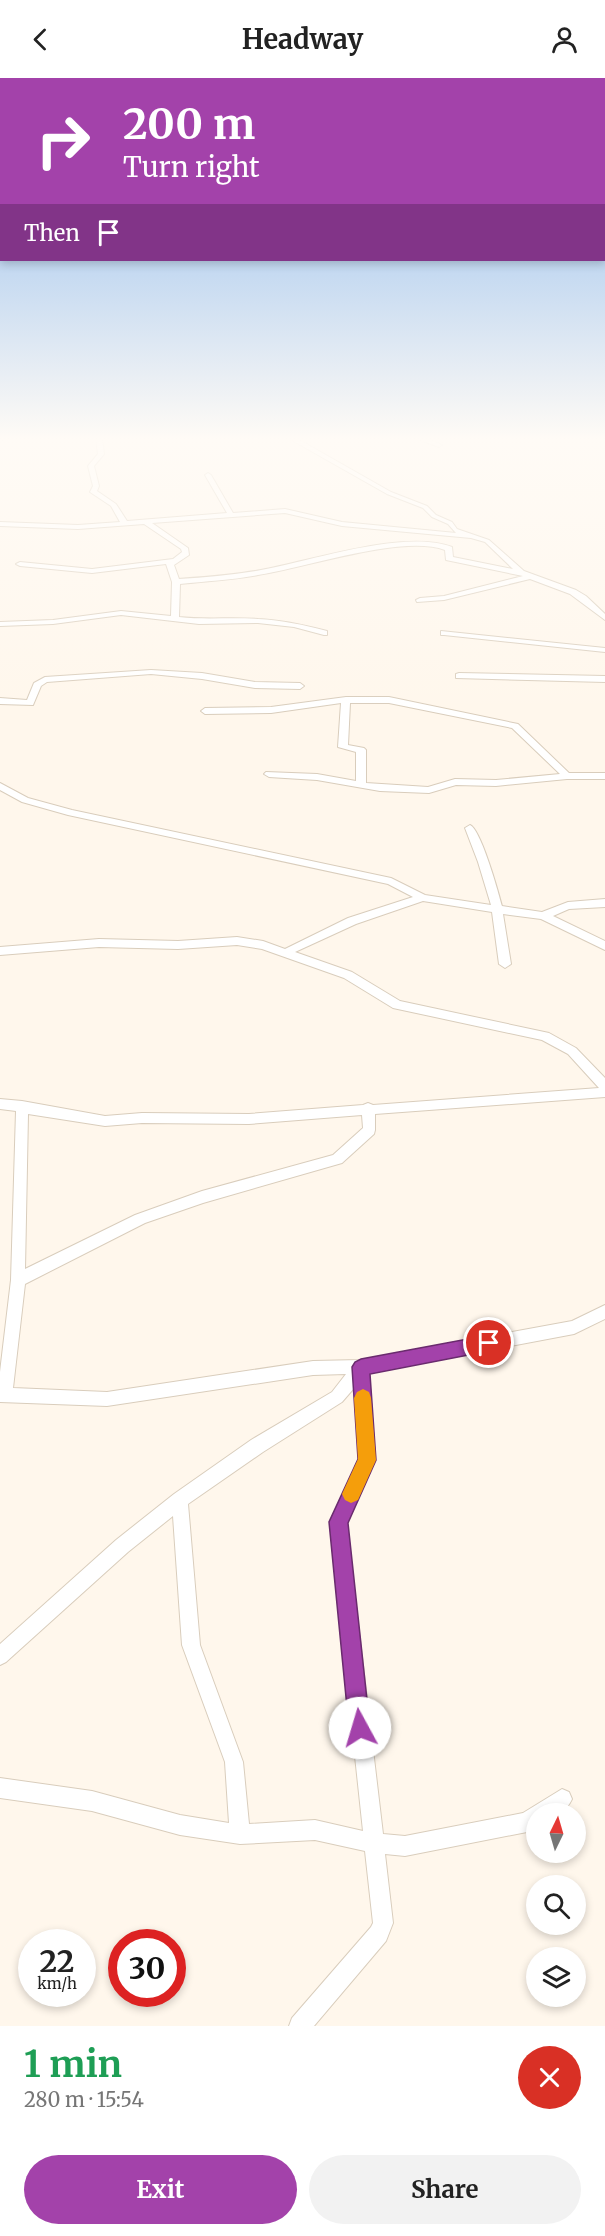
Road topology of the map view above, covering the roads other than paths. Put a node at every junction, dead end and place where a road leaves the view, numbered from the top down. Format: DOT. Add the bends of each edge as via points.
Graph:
graph roads {
  1 [pos="156,529"];
  2 [pos="394,529"];
  3 [pos="454,529"];
  4 [pos="470,536"];
  5 [pos="172,561"];
  6 [pos="20,564"];
  7 [pos="525,575"];
  8 [pos="177,582"];
  9 [pos="420,600"];
  10 [pos="175,618"];
  11 [pos="605,618"];
  12 [pos="0,624"];
  13 [pos="324,633"];
  14 [pos="444,633"];
  15 [pos="605,650"];
  16 [pos="459,676"];
  17 [pos="605,679"];
  18 [pos="300,686"];
  19 [pos="346,700"];
  20 [pos="0,701"];
  21 [pos="205,711"];
  22 [pos="269,774"];
  23 [pos="567,776"];
  24 [pos="605,776"];
  25 [pos="361,785"];
  26 [pos="0,786"];
  27 [pos="470,828"];
  28 [pos="423,898"];
  29 [pos="605,903"];
  30 [pos="500,909"];
  31 [pos="543,916"];
  32 [pos="605,946"];
  33 [pos="0,951"];
  34 [pos="285,952"];
  35 [pos="505,964"];
  36 [pos="605,1086"];
  37 [pos="605,1092"];
  38 [pos="0,1104"];
  39 [pos="22,1106"];
  40 [pos="368,1108"];
  41 [pos="18,1280"];
  42 [pos="605,1312"];
  43 [pos="361,1367"];
  44 [pos="2,1395"];
  45 [pos="180,1500"];
  46 [pos="0,1656"];
  47 [pos="0,1788"];
  48 [pos="562,1799"];
  49 [pos="556,1803"];
  50 [pos="526,1821"];
  51 [pos="240,1834"];
  52 [pos="372,1843"];
  53 [pos="300,2026"];
  1 -- 5 [label="street" via="184,548 186,553"];
  2 -- 4 [label="street"];
  3 -- 4 [label="street"];
  4 -- 7 [label="street" via="487,541"];
  5 -- 6 [label="street" via="92,570"];
  5 -- 8 [label="street" via="169,568"];
  7 -- 8 [label="street" via="449,558 449,549 443,544 415,544 364,550 260,573"];
  7 -- 9 [label="street" via="444,598"];
  7 -- 11 [label="street" via="573,592"];
  8 -- 10 [label="street"];
  10 -- 12 [label="street" via="121,613"];
  10 -- 13 [label="street" via="199,622 258,621"];
  14 -- 15 [label="street"];
  16 -- 17 [label="street"];
  18 -- 20 [label="street" via="255,685 151,672 45,680 37,685 30,703"];
  19 -- 21 [label="street" via="271,710"];
  19 -- 23 [label="street" via="389,700 515,726"];
  19 -- 25 [label="street" via="343,747 361,750"];
  22 -- 25 [label="street"];
  23 -- 24 [label="street"];
  23 -- 25 [label="street" via="496,783 455,782 429,790"];
  26 -- 28 [label="street" via="25,800 71,813 391,881"];
  27 -- 30 [label="street"];
  28 -- 30 [label="street"];
  28 -- 34 [label="street" via="345,921"];
  29 -- 31 [label="street" via="568,906"];
  30 -- 31 [label="street"];
  30 -- 35 [label="street"];
  31 -- 32 [label="street"];
  33 -- 34 [label="street" via="99,943 178,945 237,941"];
  34 -- 36 [label="street" via="348,975 397,1005 545,1036 572,1051"];
  37 -- 40 [label="street"];
  38 -- 39 [label="street"];
  39 -- 40 [label="street" via="105,1121 260,1119"];
  39 -- 41 [label="street"];
  40 -- 41 [label="street" via="369,1130 337,1159 202,1197 140,1220"];
  41 -- 44 [label="street"];
  42 -- 43 [label="street" via="574,1327"];
  43 -- 44 [label="street" via="313,1368 107,1399"];
  43 -- 45 [label="street" via="337,1397"];
  43 -- 52 [label="street" via="367,1460 338,1522"];
  45 -- 46 [label="street" via="122,1546"];
  45 -- 51 [label="street" via="191,1645 234,1762"];
  47 -- 51 [label="street" via="92,1801 180,1825"];
  48 -- 49 [label="street"];
  50 -- 52 [label="street" via="405,1846"];
  51 -- 52 [label="street" via="315,1830"];
  52 -- 53 [label="street" via="382,1923 379,1934"];
}
